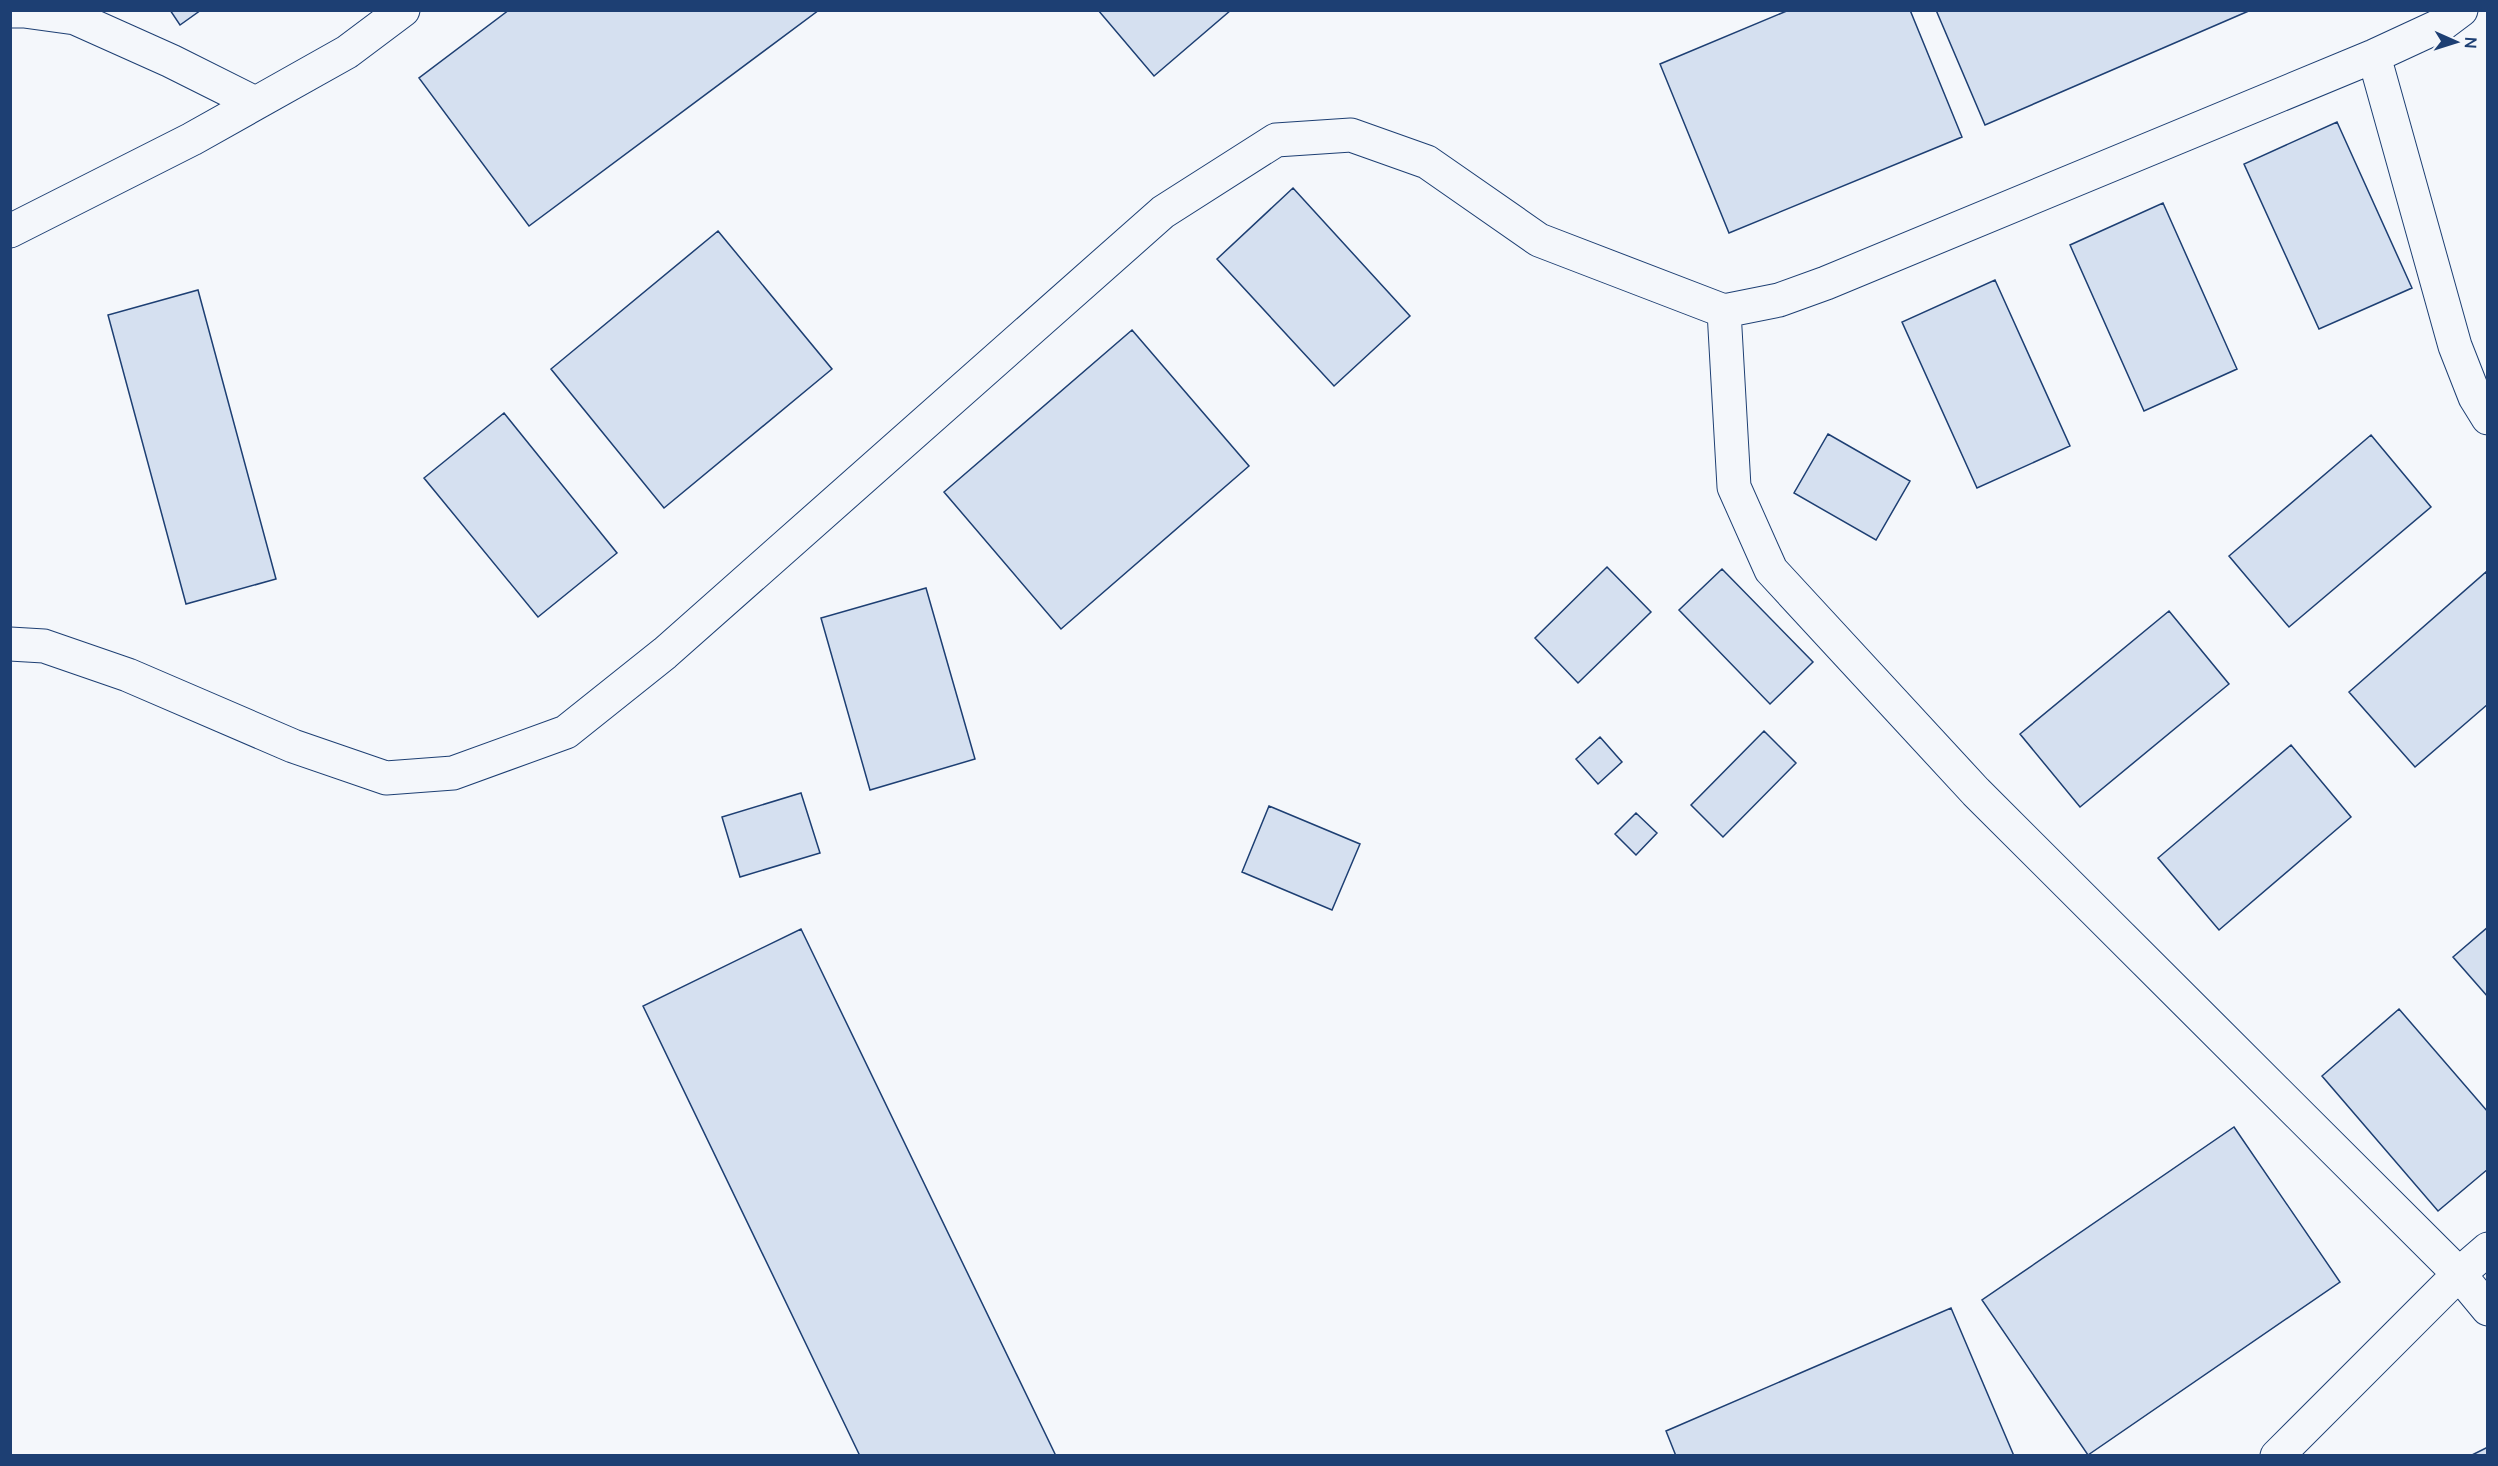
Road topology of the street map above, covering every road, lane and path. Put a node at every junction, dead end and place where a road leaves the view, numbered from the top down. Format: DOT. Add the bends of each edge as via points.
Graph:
graph roads {
  1 [pos="403,10"];
  2 [pos="2461,10"];
  3 [pos="10,11"];
  4 [pos="2374,56"];
  5 [pos="255,103"];
  6 [pos="10,231"];
  7 [pos="1724,311"];
  8 [pos="2487,418"];
  9 [pos="10,644"];
  10 [pos="2487,1249"];
  11 [pos="2459,1274"];
  12 [pos="2487,1309"];
  13 [pos="2277,1455"];
  1 -- 5 [label="lane" via="347,52"];
  2 -- 4 [label="lane" via="2441,25"];
  3 -- 5 [label="lane" via="75,18"];
  4 -- 7 [label="lane" via="1826,283 1779,300"];
  4 -- 8 [label="lane" via="2455,346"];
  5 -- 6 [label="lane"];
  7 -- 9 [label="lane" via="1539,240 1427,162 1351,135 1276,140 1163,212 665,653 566,732 453,773 386,778 293,746 128,675 44,646"];
  7 -- 11 [label="lane" via="1734,487 1772,570 1976,792"];
  10 -- 11 [label="lane"];
  11 -- 12 [label="lane"];
  11 -- 13 [label="lane"];
}
